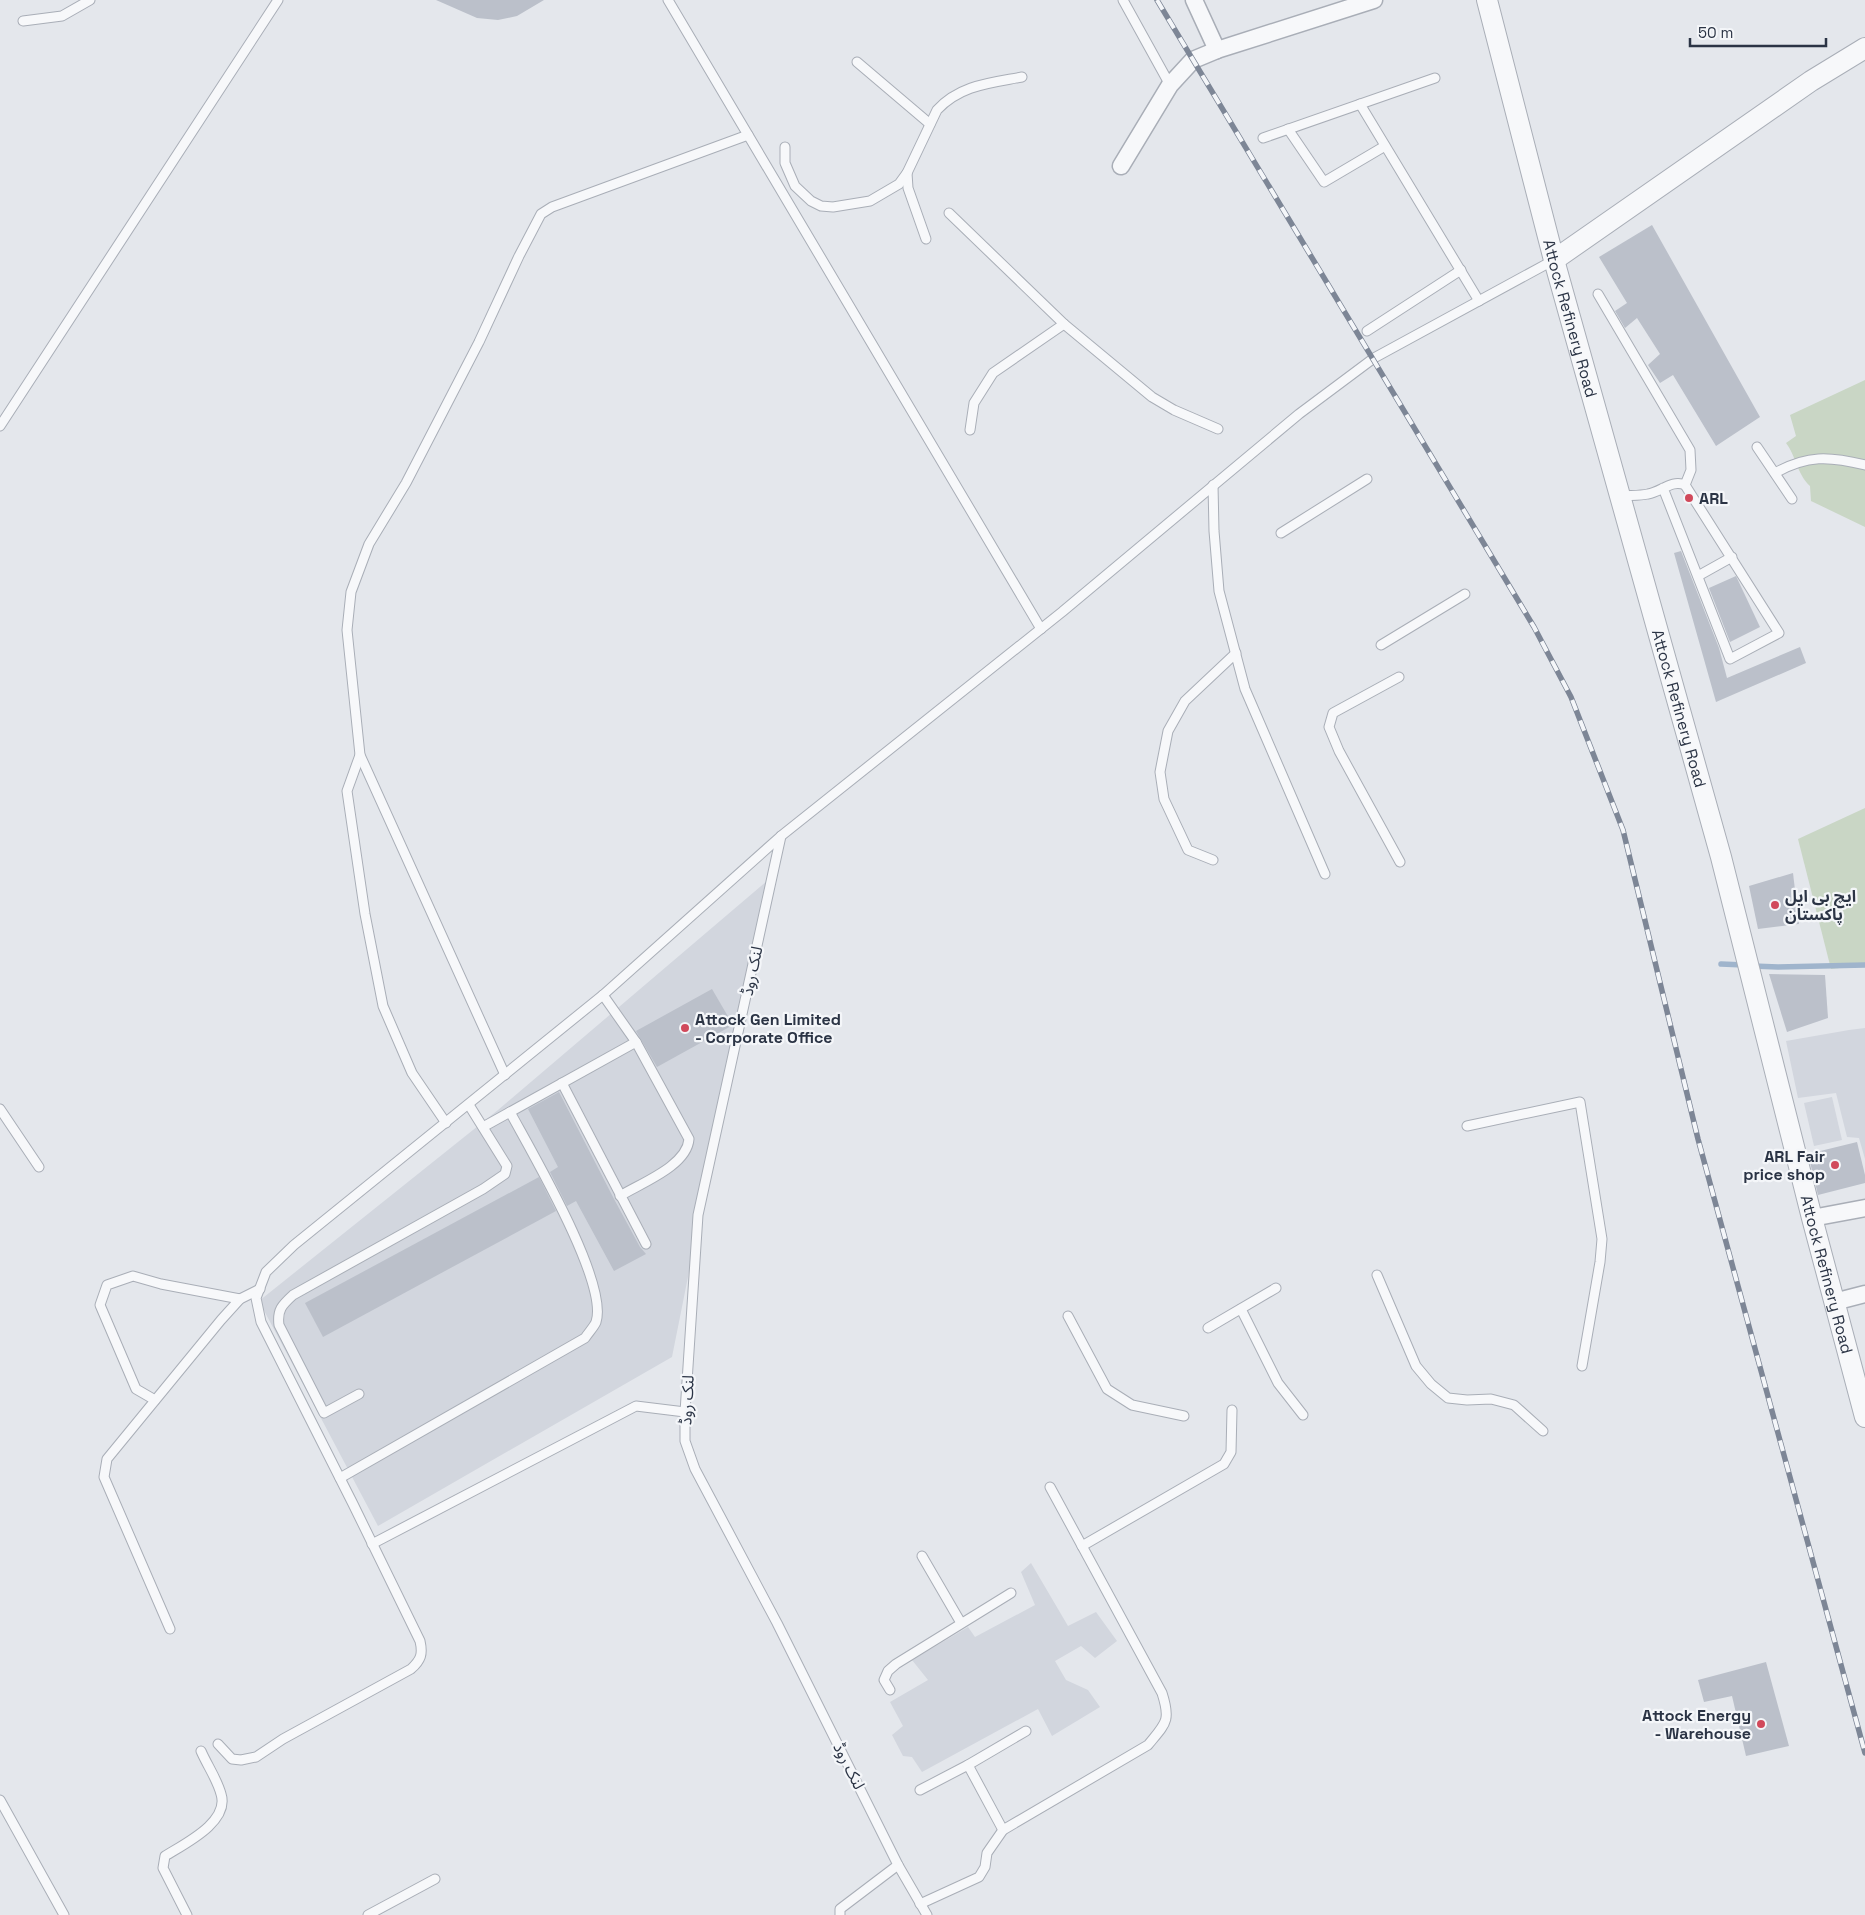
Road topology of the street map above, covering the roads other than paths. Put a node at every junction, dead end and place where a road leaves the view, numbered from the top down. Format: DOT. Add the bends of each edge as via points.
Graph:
graph roads {
  1 [pos="90,0"];
  2 [pos="278,0"];
  3 [pos="668,0"];
  4 [pos="1123,0"];
  5 [pos="1194,0"];
  6 [pos="1374,0"];
  7 [pos="1487,0"];
  8 [pos="24,21"];
  9 [pos="1865,48"];
  10 [pos="1217,50"];
  11 [pos="857,62"];
  12 [pos="1022,77"];
  13 [pos="1435,78"];
  14 [pos="1170,85"];
  15 [pos="1360,104"];
  16 [pos="930,124"];
  17 [pos="1288,129"];
  18 [pos="748,135"];
  19 [pos="1263,138"];
  20 [pos="1385,146"];
  21 [pos="785,147"];
  22 [pos="1121,166"];
  23 [pos="907,173"];
  24 [pos="949,214"];
  25 [pos="926,239"];
  26 [pos="1554,260"];
  27 [pos="1461,270"];
  28 [pos="1598,294"];
  29 [pos="1479,301"];
  30 [pos="1064,324"];
  31 [pos="1367,331"];
  32 [pos="0,426"];
  33 [pos="1218,429"];
  34 [pos="970,430"];
  35 [pos="1757,447"];
  36 [pos="1865,465"];
  37 [pos="1775,473"];
  38 [pos="1368,479"];
  39 [pos="1212,485"];
  40 [pos="1686,485"];
  41 [pos="1663,488"];
  42 [pos="1620,496"];
  43 [pos="1792,499"];
  44 [pos="1281,533"];
  45 [pos="1732,557"];
  46 [pos="1698,576"];
  47 [pos="1465,594"];
  48 [pos="1040,629"];
  49 [pos="1381,645"];
  50 [pos="1236,652"];
  51 [pos="1399,677"];
  52 [pos="360,755"];
  53 [pos="781,836"];
  54 [pos="1213,860"];
  55 [pos="1400,862"];
  56 [pos="1325,874"];
  57 [pos="602,995"];
  58 [pos="636,1042"];
  59 [pos="505,1075"];
  60 [pos="562,1083"];
  61 [pos="468,1105"];
  62 [pos="0,1109"];
  63 [pos="510,1112"];
  64 [pos="446,1123"];
  65 [pos="1467,1126"];
  66 [pos="483,1127"];
  67 [pos="39,1166"];
  68 [pos="620,1196"];
  69 [pos="1865,1208"];
  70 [pos="1812,1218"];
  71 [pos="646,1244"];
  72 [pos="1376,1275"];
  73 [pos="1276,1288"];
  74 [pos="260,1289"];
  75 [pos="1865,1294"];
  76 [pos="240,1299"];
  77 [pos="1834,1302"];
  78 [pos="1241,1309"];
  79 [pos="1068,1316"];
  80 [pos="1208,1328"];
  81 [pos="1582,1366"];
  82 [pos="1861,1385"];
  83 [pos="359,1394"];
  84 [pos="155,1400"];
  85 [pos="1232,1410"];
  86 [pos="686,1412"];
  87 [pos="1303,1415"];
  88 [pos="1184,1416"];
  89 [pos="1865,1417"];
  90 [pos="1543,1431"];
  91 [pos="340,1478"];
  92 [pos="1050,1487"];
  93 [pos="372,1544"];
  94 [pos="1082,1546"];
  95 [pos="922,1556"];
  96 [pos="1011,1593"];
  97 [pos="961,1623"];
  98 [pos="170,1630"];
  99 [pos="890,1690"];
  100 [pos="1026,1731"];
  101 [pos="218,1744"];
  102 [pos="201,1751"];
  103 [pos="968,1765"];
  104 [pos="920,1790"];
  105 [pos="0,1800"];
  106 [pos="1004,1830"];
  107 [pos="898,1865"];
  108 [pos="435,1879"];
  109 [pos="920,1904"];
  110 [pos="64,1915"];
  111 [pos="187,1915"];
  112 [pos="368,1915"];
  113 [pos="840,1915"];
  114 [pos="927,1915"];
  1 -- 8 [label="lane" via="62,16"];
  2 -- 32 [label="lane"];
  3 -- 18 [label="lane"];
  4 -- 14 [label="lane"];
  5 -- 10 [label="street"];
  6 -- 10 [label="street"];
  7 -- 26 [label="street, Attock Refinery Road"];
  9 -- 26 [label="street" via="1811,81"];
  10 -- 14 [label="street" via="1193,60"];
  11 -- 16 [label="lane"];
  12 -- 16 [label="lane" via="966,89 954,95 937,110"];
  13 -- 15 [label="lane"];
  14 -- 22 [label="street"];
  15 -- 17 [label="lane"];
  15 -- 20 [label="lane"];
  16 -- 23 [label="lane"];
  17 -- 19 [label="lane"];
  17 -- 20 [label="lane" via="1324,182"];
  18 -- 48 [label="lane"];
  18 -- 52 [label="lane" via="540,214 406,483 369,544 351,592 347,630"];
  20 -- 27 [label="lane"];
  21 -- 23 [label="lane" via="785,164 794,186 821,206 846,206 870,201 899,184"];
  23 -- 25 [label="lane" via="908,188"];
  24 -- 30 [label="lane"];
  26 -- 29 [label="lane"];
  26 -- 42 [label="street, Attock Refinery Road"];
  27 -- 29 [label="lane"];
  27 -- 31 [label="lane"];
  28 -- 40 [label="lane" via="1690,450 1691,470"];
  29 -- 39 [label="lane" via="1374,358"];
  30 -- 33 [label="lane" via="1152,397"];
  30 -- 34 [label="lane" via="993,373 974,403"];
  35 -- 37 [label="lane"];
  36 -- 37 [label="lane" via="1814,459 1791,464"];
  37 -- 43 [label="lane"];
  38 -- 44 [label="lane"];
  39 -- 48 [label="lane"];
  39 -- 50 [label="lane" via="1219,591"];
  40 -- 41 [label="lane" via="1676,483"];
  40 -- 45 [label="lane"];
  41 -- 42 [label="lane" via="1650,494"];
  41 -- 46 [label="lane"];
  42 -- 70 [label="street, Attock Refinery Road" via="1721,857"];
  45 -- 46 [label="lane"];
  45 -- 46 [label="lane" via="1779,632 1730,659"];
  47 -- 49 [label="lane"];
  48 -- 53 [label="lane"];
  50 -- 54 [label="lane" via="1185,701 1168,731 1160,772 1164,800 1188,850"];
  50 -- 56 [label="lane" via="1245,689"];
  51 -- 55 [label="lane" via="1333,713 1329,727"];
  52 -- 59 [label="lane"];
  52 -- 64 [label="lane" via="347,791 365,914 383,1006 412,1073"];
  53 -- 57 [label="lane"];
  53 -- 86 [label="lane, لنک روڈ" via="698,1215"];
  57 -- 58 [label="lane"];
  57 -- 59 [label="lane"];
  58 -- 60 [label="lane"];
  58 -- 68 [label="lane" via="689,1139 682,1157"];
  59 -- 61 [label="lane"];
  60 -- 63 [label="lane"];
  60 -- 68 [label="lane"];
  61 -- 64 [label="lane"];
  61 -- 66 [label="lane"];
  62 -- 67 [label="lane"];
  63 -- 66 [label="lane"];
  63 -- 91 [label="lane" via="583,1256 596,1298 596,1322 585,1338"];
  64 -- 74 [label="lane" via="294,1245 266,1272"];
  65 -- 81 [label="lane" via="1580,1102 1602,1240"];
  66 -- 83 [label="lane" via="507,1166 505,1174 293,1295 280,1306 278,1325 324,1413"];
  68 -- 71 [label="lane"];
  69 -- 70 [label="street"];
  70 -- 77 [label="street, Attock Refinery Road"];
  72 -- 90 [label="lane" via="1416,1366 1431,1384 1448,1398 1490,1399 1514,1405"];
  73 -- 78 [label="lane"];
  74 -- 76 [label="lane"];
  74 -- 91 [label="lane" via="256,1298 261,1322"];
  75 -- 77 [label="street"];
  76 -- 84 [label="lane"];
  76 -- 84 [label="lane" via="133,1276 107,1286 100,1305 136,1389"];
  77 -- 82 [label="street, Attock Refinery Road"];
  78 -- 80 [label="lane"];
  78 -- 87 [label="lane" via="1278,1383"];
  79 -- 88 [label="lane" via="1107,1389 1132,1405"];
  82 -- 89 [label="street, Attock Refinery Road"];
  84 -- 98 [label="lane" via="107,1459 104,1477"];
  85 -- 94 [label="lane" via="1231,1452 1224,1464"];
  86 -- 93 [label="lane" via="636,1406"];
  86 -- 107 [label="lane, لنک روڈ" via="685,1441 695,1469 777,1623"];
  91 -- 93 [label="lane"];
  92 -- 94 [label="lane"];
  93 -- 101 [label="lane" via="420,1641 422,1653 418,1662 256,1757 232,1758"];
  94 -- 106 [label="lane" via="1162,1693 1167,1710 1166,1724 1148,1745"];
  95 -- 97 [label="lane"];
  96 -- 97 [label="lane"];
  97 -- 99 [label="lane" via="888,1671 884,1680"];
  100 -- 103 [label="lane"];
  102 -- 111 [label="lane" via="222,1794 223,1804 210,1826 165,1856 163,1868"];
  103 -- 104 [label="lane"];
  103 -- 106 [label="lane"];
  105 -- 110 [label="lane"];
  106 -- 109 [label="lane" via="987,1853 985,1867 979,1877"];
  107 -- 109 [label="lane, لنک روڈ"];
  107 -- 113 [label="lane" via="840,1908"];
  108 -- 112 [label="lane"];
  109 -- 114 [label="lane, لنک روڈ"];
}
